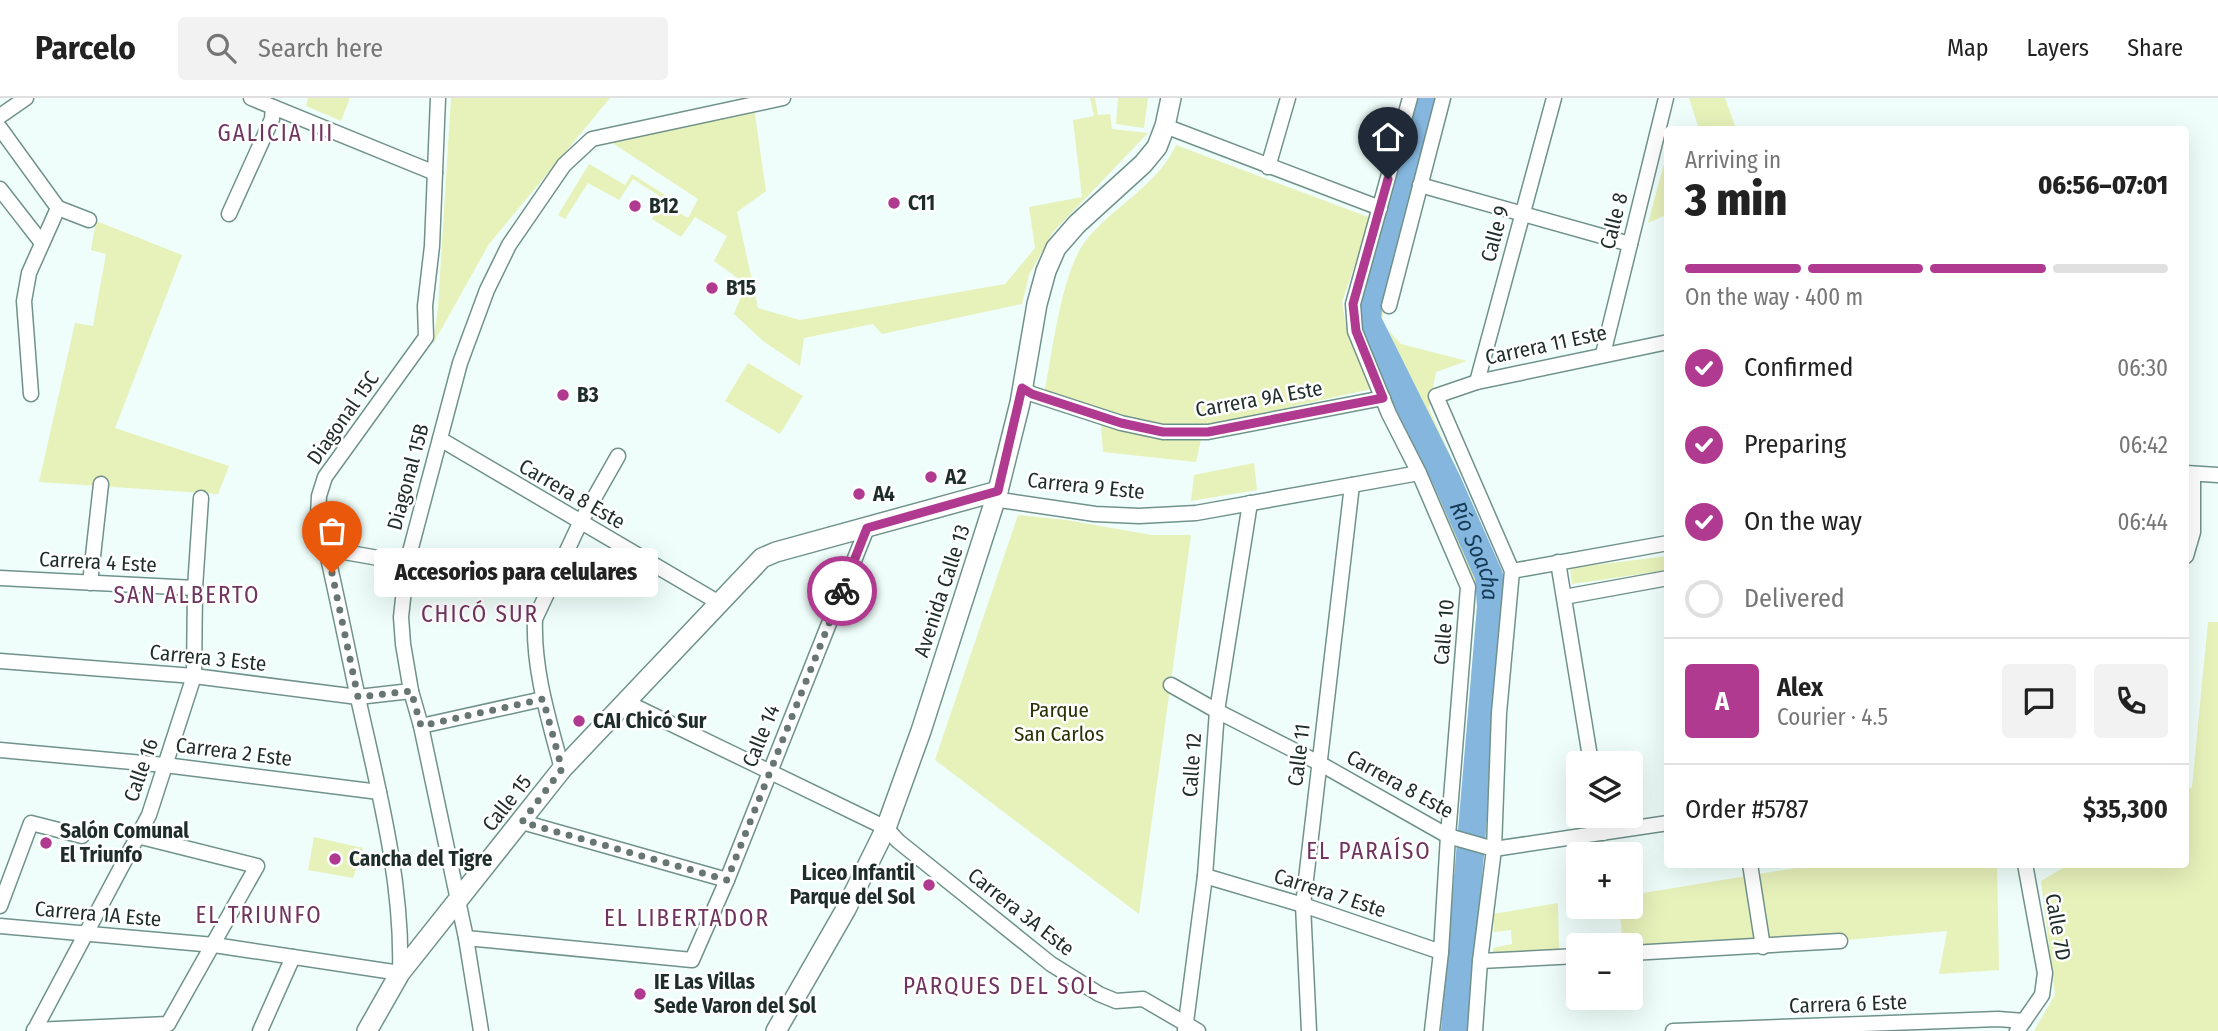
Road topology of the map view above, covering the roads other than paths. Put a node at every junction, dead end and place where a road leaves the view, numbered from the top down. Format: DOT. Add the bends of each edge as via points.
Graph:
graph roads {
  1 [pos="26,98"];
  2 [pos="251,98"];
  3 [pos="438,98"];
  4 [pos="783,98"];
  5 [pos="1171,98"];
  6 [pos="1288,98"];
  7 [pos="1410,98"];
  8 [pos="1443,98"];
  9 [pos="1554,98"];
  10 [pos="1667,98"];
  11 [pos="273,107"];
  12 [pos="0,116"];
  13 [pos="1165,126"];
  14 [pos="0,128"];
  15 [pos="1268,167"];
  16 [pos="435,173"];
  17 [pos="1420,186"];
  18 [pos="0,189"];
  19 [pos="58,208"];
  20 [pos="1380,208"];
  21 [pos="229,214"];
  22 [pos="1523,214"];
  23 [pos="89,219"];
  24 [pos="42,243"];
  25 [pos="1630,244"];
  26 [pos="1389,306"];
  27 [pos="1664,343"];
  28 [pos="1603,354"];
  29 [pos="1477,382"];
  30 [pos="1022,388"];
  31 [pos="31,394"];
  32 [pos="1383,398"];
  33 [pos="440,439"];
  34 [pos="618,456"];
  35 [pos="1419,473"];
  36 [pos="2189,474"];
  37 [pos="2218,475"];
  38 [pos="101,484"];
  39 [pos="1352,485"];
  40 [pos="998,491"];
  41 [pos="201,498"];
  42 [pos="1250,503"];
  43 [pos="580,523"];
  44 [pos="867,528"];
  45 [pos="1664,544"];
  46 [pos="2189,546"];
  47 [pos="327,549"];
  48 [pos="762,558"];
  49 [pos="1558,562"];
  50 [pos="407,563"];
  51 [pos="1512,571"];
  52 [pos="0,578"];
  53 [pos="1664,578"];
  54 [pos="90,583"];
  55 [pos="195,588"];
  56 [pos="1564,597"];
  57 [pos="720,604"];
  58 [pos="0,661"];
  59 [pos="194,676"];
  60 [pos="1171,685"];
  61 [pos="411,691"];
  62 [pos="358,697"];
  63 [pos="543,699"];
  64 [pos="626,702"];
  65 [pos="1217,711"];
  66 [pos="421,726"];
  67 [pos="0,750"];
  68 [pos="1589,751"];
  69 [pos="1320,762"];
  70 [pos="165,765"];
  71 [pos="562,769"];
  72 [pos="770,772"];
  73 [pos="380,792"];
  74 [pos="522,822"];
  75 [pos="1664,824"];
  76 [pos="886,828"];
  77 [pos="1602,828"];
  78 [pos="1603,833"];
  79 [pos="82,836"];
  80 [pos="137,836"];
  81 [pos="1448,836"];
  82 [pos="1494,849"];
  83 [pos="1751,868"];
  84 [pos="2026,868"];
  85 [pos="1205,876"];
  86 [pos="727,880"];
  87 [pos="458,902"];
  88 [pos="1303,905"];
  89 [pos="0,906"];
  90 [pos="0,926"];
  91 [pos="84,934"];
  92 [pos="466,938"];
  93 [pos="1840,941"];
  94 [pos="214,945"];
  95 [pos="1763,947"];
  96 [pos="1441,951"];
  97 [pos="1643,953"];
  98 [pos="293,957"];
  99 [pos="1566,957"];
  100 [pos="1480,961"];
  101 [pos="400,973"];
  102 [pos="2020,1026"];
  103 [pos="1886,1027"];
  104 [pos="1190,1028"];
  105 [pos="1815,1029"];
  106 [pos="1748,1030"];
  107 [pos="34,1031"];
  108 [pos="260,1031"];
  109 [pos="368,1031"];
  110 [pos="481,1031"];
  111 [pos="776,1031"];
  112 [pos="1309,1031"];
  113 [pos="1432,1031"];
  114 [pos="1475,1031"];
  115 [pos="1673,1031"];
  1 -- 12 [label="street"];
  2 -- 11 [label="street"];
  3 -- 16 [label="street, Diagonal 15C"];
  4 -- 33 [label="street, Diagonal 15B" via="592,139 564,165 509,245 487,290 460,363"];
  5 -- 13 [label="main road, Avenida Calle 13"];
  6 -- 15 [label="street"];
  7 -- 20 [label="street, Calle 10"];
  8 -- 17 [label="street"];
  9 -- 22 [label="street, Calle 9"];
  10 -- 25 [label="street, Calle 8"];
  11 -- 16 [label="street"];
  11 -- 21 [label="street" via="272,119"];
  13 -- 15 [label="street"];
  13 -- 30 [label="main road, Avenida Calle 13" via="1157,147 1143,164 1056,248 1037,304"];
  14 -- 19 [label="street"];
  15 -- 20 [label="street"];
  16 -- 47 [label="street, Diagonal 15C" via="426,337 325,477 318,515"];
  17 -- 22 [label="street"];
  17 -- 26 [label="street"];
  18 -- 24 [label="street"];
  19 -- 23 [label="street"];
  19 -- 24 [label="street"];
  20 -- 32 [label="street, Calle 10" via="1353,304 1356,331"];
  22 -- 25 [label="street"];
  22 -- 29 [label="street, Calle 9"];
  24 -- 31 [label="street" via="24,300"];
  25 -- 28 [label="street, Calle 8"];
  27 -- 28 [label="street, Carrera 11 Este"];
  28 -- 29 [label="street, Carrera 11 Este"];
  29 -- 51 [label="street, Carrera 11 Este" via="1436,396"];
  30 -- 32 [label="street, Carrera 9A Este" via="1121,423 1163,432 1208,432"];
  30 -- 40 [label="main road, Avenida Calle 13"];
  32 -- 35 [label="street, Calle 10"];
  33 -- 43 [label="street, Carrera 8 Este"];
  33 -- 50 [label="street, Diagonal 15B"];
  34 -- 43 [label="street"];
  35 -- 39 [label="street, Carrera 9 Este"];
  35 -- 81 [label="street, Calle 10" via="1468,587"];
  36 -- 37 [label="street"];
  36 -- 46 [label="street" via="2193,532"];
  38 -- 54 [label="street"];
  39 -- 42 [label="street, Carrera 9 Este"];
  39 -- 69 [label="street, Calle 11"];
  40 -- 42 [label="street, Carrera 9 Este" via="1000,500 1095,514 1196,513"];
  40 -- 44 [label="main road, Carrera 9 Este"];
  40 -- 76 [label="main road, Avenida Calle 13"];
  41 -- 55 [label="street, Calle 16"];
  42 -- 65 [label="street, Calle 12"];
  43 -- 57 [label="street, Carrera 8 Este"];
  43 -- 63 [label="street" via="535,619"];
  44 -- 48 [label="main road, Carrera 9 Este"];
  44 -- 72 [label="street, Calle 14"];
  45 -- 49 [label="street"];
  47 -- 50 [label="street"];
  47 -- 62 [label="street, Diagonal 15C"];
  48 -- 57 [label="main road, Calle 15"];
  49 -- 51 [label="street"];
  49 -- 56 [label="street"];
  50 -- 61 [label="street, Diagonal 15B" via="401,617"];
  51 -- 82 [label="street" via="1499,713"];
  52 -- 54 [label="street, Carrera 4 Este"];
  53 -- 56 [label="street"];
  54 -- 55 [label="street, Carrera 4 Este"];
  55 -- 59 [label="street, Calle 16"];
  56 -- 68 [label="street"];
  57 -- 64 [label="main road, Calle 15"];
  58 -- 59 [label="street, Carrera 3 Este"];
  59 -- 62 [label="street, Carrera 3 Este"];
  59 -- 70 [label="street, Calle 16"];
  60 -- 65 [label="street, Carrera 8 Este"];
  61 -- 62 [label="street, Carrera 3 Este"];
  61 -- 66 [label="street, Diagonal 15B"];
  62 -- 73 [label="street, Diagonal 15C"];
  63 -- 66 [label="street"];
  63 -- 71 [label="street"];
  64 -- 71 [label="main road, Calle 15"];
  64 -- 72 [label="street"];
  65 -- 69 [label="street, Carrera 8 Este"];
  65 -- 85 [label="street, Calle 12"];
  66 -- 87 [label="street, Diagonal 15B"];
  67 -- 70 [label="street, Carrera 2 Este"];
  69 -- 81 [label="street, Carrera 8 Este"];
  69 -- 88 [label="street, Calle 11"];
  70 -- 73 [label="street, Carrera 2 Este"];
  70 -- 80 [label="street, Calle 16"];
  71 -- 74 [label="main road, Calle 15"];
  72 -- 76 [label="street"];
  72 -- 86 [label="street, Calle 14"];
  73 -- 101 [label="street, Diagonal 15C" via="397,901"];
  74 -- 86 [label="street"];
  74 -- 87 [label="main road, Calle 15"];
  75 -- 78 [label="street, Carrera 8 Este"];
  76 -- 104 [label="street, Carrera 3A Este" via="1051,964 1099,995 1116,1001 1143,999"];
  76 -- 111 [label="main road, Avenida Calle 13"];
  77 -- 78 [label="street"];
  78 -- 82 [label="street, Carrera 8 Este"];
  79 -- 89 [label="street" via="31,823"];
  80 -- 91 [label="street, Calle 16"];
  80 -- 94 [label="street" via="257,866"];
  81 -- 82 [label="street, Carrera 8 Este"];
  81 -- 96 [label="street, Calle 10"];
  82 -- 100 [label="street"];
  83 -- 95 [label="street"];
  84 -- 102 [label="street, Calle 7D" via="2045,973 2042,995"];
  85 -- 88 [label="street, Carrera 7 Este"];
  85 -- 104 [label="street, Calle 12"];
  86 -- 92 [label="street, Calle 14" via="692,960"];
  87 -- 92 [label="street, Diagonal 15B"];
  87 -- 101 [label="main road, Calle 15"];
  88 -- 96 [label="street, Carrera 7 Este"];
  88 -- 112 [label="street, Calle 11"];
  90 -- 91 [label="street, Carrera 1A Este"];
  91 -- 94 [label="street, Carrera 1A Este"];
  91 -- 107 [label="street, Calle 16"];
  92 -- 110 [label="street, Diagonal 15B"];
  93 -- 95 [label="street"];
  94 -- 98 [label="street, Carrera 1A Este"];
  94 -- 107 [label="street" via="168,1024"];
  95 -- 97 [label="street"];
  96 -- 113 [label="street, Calle 10"];
  98 -- 101 [label="street, Carrera 1A Este"];
  98 -- 108 [label="street"];
  99 -- 100 [label="street"];
  100 -- 114 [label="street"];
  101 -- 109 [label="main road, Calle 15"];
  102 -- 103 [label="street, Carrera 6 Este" via="1998,1019"];
  103 -- 105 [label="street, Carrera 6 Este"];
  105 -- 106 [label="street, Carrera 6 Este"];
  106 -- 115 [label="street, Carrera 6 Este"];
}
